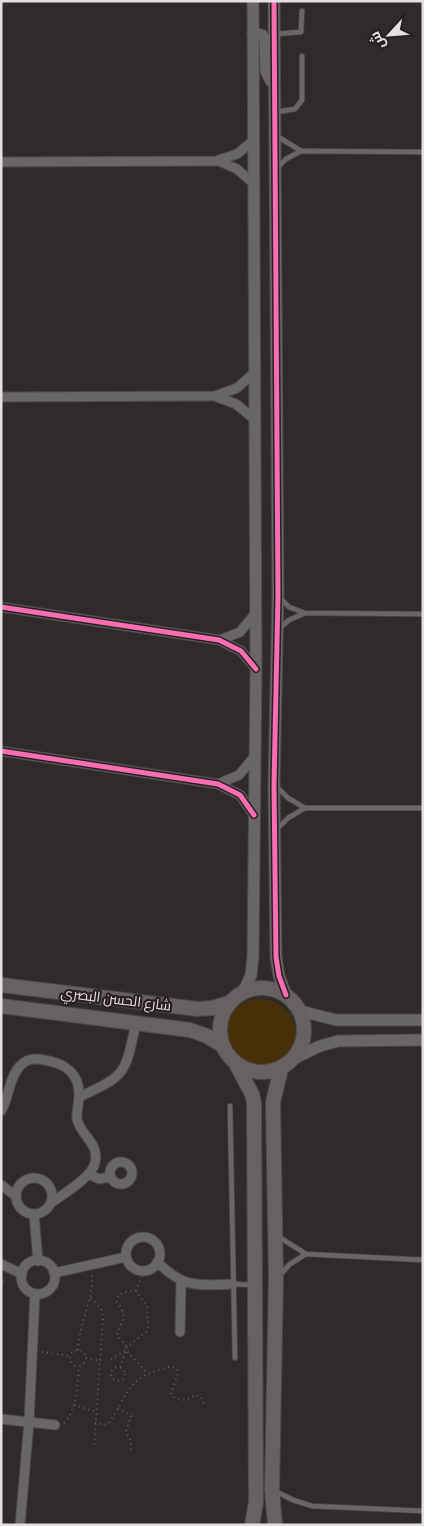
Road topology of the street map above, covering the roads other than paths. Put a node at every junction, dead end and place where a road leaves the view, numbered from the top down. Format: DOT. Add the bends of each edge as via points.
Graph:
graph roads {
  1 [pos="253,1"];
  2 [pos="274,1"];
  3 [pos="302,11"];
  4 [pos="253,34"];
  5 [pos="274,34"];
  6 [pos="302,56"];
  7 [pos="273,85"];
  8 [pos="274,112"];
  9 [pos="274,132"];
  10 [pos="253,141"];
  11 [pos="301,151"];
  12 [pos="423,152"];
  13 [pos="216,160"];
  14 [pos="1,162"];
  15 [pos="274,172"];
  16 [pos="254,184"];
  17 [pos="255,372"];
  18 [pos="215,396"];
  19 [pos="1,397"];
  20 [pos="253,418"];
  21 [pos="278,595"];
  22 [pos="1,607"];
  23 [pos="305,613"];
  24 [pos="423,614"];
  25 [pos="254,615"];
  26 [pos="277,631"];
  27 [pos="219,640"];
  28 [pos="256,669"];
  29 [pos="1,751"];
  30 [pos="254,757"];
  31 [pos="218,784"];
  32 [pos="274,784"];
  33 [pos="305,808"];
  34 [pos="423,808"];
  35 [pos="254,815"];
  36 [pos="275,832"];
  37 [pos="1,985"];
  38 [pos="244,992"];
  39 [pos="286,995"];
  40 [pos="229,1003"];
  41 [pos="1,1006"];
  42 [pos="300,1011"];
  43 [pos="423,1020"];
  44 [pos="136,1023"];
  45 [pos="423,1040"];
  46 [pos="223,1046"];
  47 [pos="295,1058"];
  48 [pos="236,1064"];
  49 [pos="280,1069"];
  50 [pos="80,1097"];
  51 [pos="230,1106"];
  52 [pos="1,1111"];
  53 [pos="89,1174"];
  54 [pos="110,1177"];
  55 [pos="1,1185"];
  56 [pos="16,1196"];
  57 [pos="51,1203"];
  58 [pos="34,1214"];
  59 [pos="276,1235"];
  60 [pos="306,1254"];
  61 [pos="126,1257"];
  62 [pos="423,1260"];
  63 [pos="38,1261"];
  64 [pos="157,1262"];
  65 [pos="1,1264"];
  66 [pos="54,1273"];
  67 [pos="22,1274"];
  68 [pos="276,1278"];
  69 [pos="181,1282"];
  70 [pos="233,1284"];
  71 [pos="254,1285"];
  72 [pos="36,1294"];
  73 [pos="180,1332"];
  74 [pos="235,1358"];
  75 [pos="1,1419"];
  76 [pos="29,1422"];
  77 [pos="55,1425"];
  78 [pos="272,1490"];
  79 [pos="423,1511"];
  80 [pos="20,1525"];
  81 [pos="252,1525"];
  82 [pos="275,1525"];
  1 -- 4 [label="street"];
  2 -- 5 [label="street"];
  3 -- 5 [label="lane" via="301,32"];
  4 -- 7 [label="street" via="262,35 265,40 266,71"];
  4 -- 10 [label="street"];
  5 -- 7 [label="street"];
  6 -- 8 [label="lane" via="302,100 295,109"];
  7 -- 8 [label="street"];
  8 -- 9 [label="street"];
  9 -- 11 [label="lane" via="286,144"];
  9 -- 15 [label="street"];
  10 -- 13 [label="street" via="237,154"];
  10 -- 16 [label="street"];
  11 -- 12 [label="lane"];
  11 -- 15 [label="lane" via="286,159"];
  13 -- 14 [label="street"];
  13 -- 16 [label="street" via="237,168"];
  15 -- 21 [label="street"];
  16 -- 17 [label="street"];
  17 -- 18 [label="street" via="237,388"];
  17 -- 20 [label="street"];
  18 -- 19 [label="street"];
  18 -- 20 [label="street" via="236,404"];
  20 -- 25 [label="street"];
  21 -- 23 [label="lane" via="289,607"];
  21 -- 26 [label="street"];
  22 -- 27 [label="street"];
  23 -- 24 [label="lane"];
  23 -- 26 [label="lane"];
  25 -- 27 [label="street" via="240,632"];
  25 -- 28 [label="street"];
  26 -- 32 [label="street"];
  27 -- 28 [label="street" via="240,651"];
  28 -- 30 [label="street"];
  29 -- 31 [label="street"];
  30 -- 31 [label="street" via="239,775"];
  30 -- 35 [label="street"];
  31 -- 35 [label="street" via="240,796"];
  32 -- 33 [label="lane"];
  32 -- 36 [label="street"];
  33 -- 34 [label="lane"];
  33 -- 36 [label="lane" via="288,818"];
  35 -- 38 [label="street" via="253,966"];
  36 -- 39 [label="street" via="276,957"];
  37 -- 40 [label="main road, شارع الحسن البصري" via="198,1009"];
  38 -- 39 [label="main road" via="265,988"];
  38 -- 40 [label="main road"];
  39 -- 42 [label="main road"];
  40 -- 46 [label="main road" via="220,1024"];
  41 -- 44 [label="main road, شارع الحسن البصري"];
  42 -- 43 [label="street" via="336,1020"];
  42 -- 47 [label="main road" via="304,1036"];
  44 -- 46 [label="main road, شارع الحسن البصري" via="190,1030"];
  44 -- 50 [label="street" via="122,1071 112,1081"];
  45 -- 47 [label="street" via="338,1041"];
  46 -- 48 [label="main road"];
  47 -- 49 [label="main road"];
  48 -- 49 [label="main road" via="258,1073"];
  48 -- 71 [label="main road" via="254,1103"];
  49 -- 59 [label="main road" via="273,1102"];
  50 -- 52 [label="street" via="79,1085 66,1066 33,1059 18,1067"];
  50 -- 53 [label="street" via="77,1117 96,1155"];
  51 -- 70 [label="lane"];
  53 -- 54 [label="street" via="99,1179"];
  53 -- 57 [label="street"];
  55 -- 56 [label="street"];
  56 -- 57 [label="street" via="25,1180 38,1178 48,1184"];
  56 -- 58 [label="street" via="24,1211"];
  57 -- 58 [label="street" via="44,1211"];
  58 -- 63 [label="street"];
  59 -- 60 [label="lane"];
  59 -- 68 [label="main road"];
  60 -- 62 [label="lane"];
  60 -- 68 [label="lane"];
  61 -- 64 [label="street" via="132,1268 144,1271"];
  61 -- 64 [label="street" via="129,1245 143,1238 157,1246"];
  61 -- 66 [label="street"];
  63 -- 66 [label="street" via="50,1265"];
  63 -- 67 [label="street" via="29,1263"];
  64 -- 69 [label="street"];
  65 -- 67 [label="street"];
  66 -- 72 [label="street" via="51,1288"];
  67 -- 72 [label="street" via="24,1287"];
  68 -- 78 [label="main road"];
  69 -- 70 [label="street"];
  69 -- 73 [label="street"];
  70 -- 71 [label="lane"];
  70 -- 74 [label="lane"];
  71 -- 81 [label="main road" via="256,1502"];
  72 -- 76 [label="street"];
  75 -- 76 [label="street"];
  76 -- 77 [label="street"];
  76 -- 80 [label="street"];
  78 -- 79 [label="lane" via="312,1506"];
  78 -- 82 [label="main road"];
}
